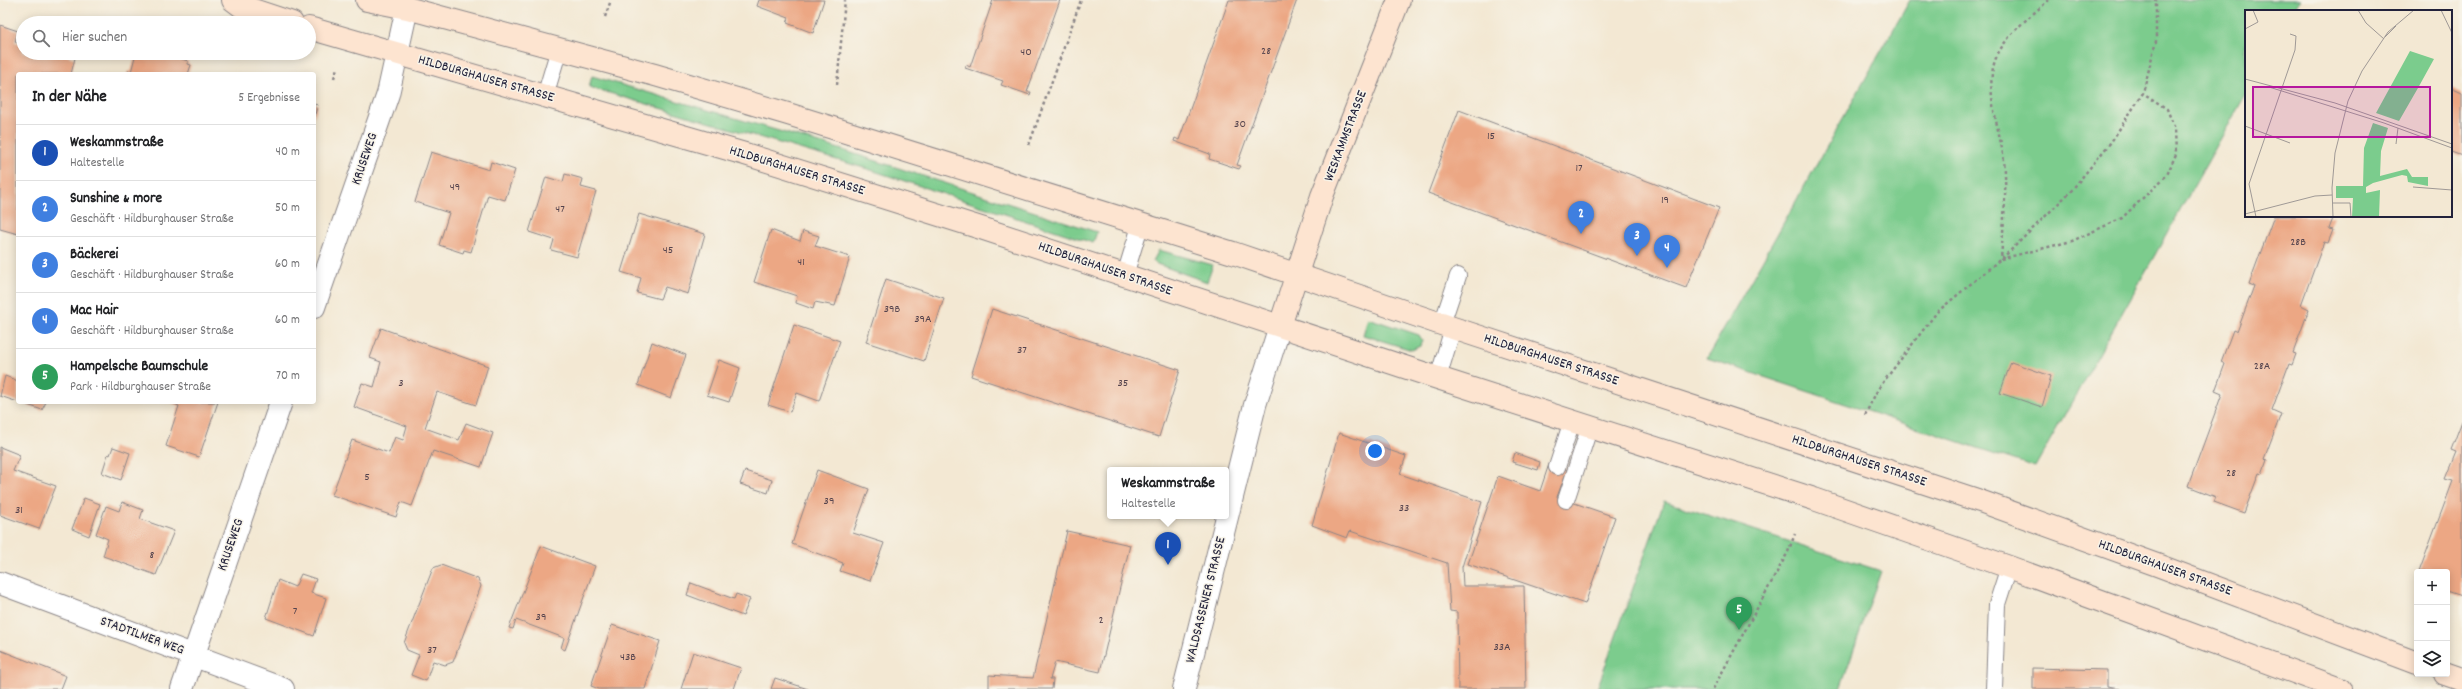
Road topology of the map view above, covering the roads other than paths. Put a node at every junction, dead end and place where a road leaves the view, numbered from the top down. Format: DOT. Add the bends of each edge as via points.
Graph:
graph roads {
  1 [pos="233,0"];
  2 [pos="367,0"];
  3 [pos="1399,0"];
  4 [pos="408,4"];
  5 [pos="271,16"];
  6 [pos="316,30"];
  7 [pos="559,49"];
  8 [pos="396,54"];
  9 [pos="545,96"];
  10 [pos="1141,223"];
  11 [pos="1296,274"];
  12 [pos="1125,275"];
  13 [pos="1458,276"];
  14 [pos="316,301"];
  15 [pos="1280,326"];
  16 [pos="1448,326"];
  17 [pos="1438,378"];
  18 [pos="280,404"];
  19 [pos="1581,424"];
  20 [pos="1558,467"];
  21 [pos="1566,500"];
  22 [pos="1229,509"];
  23 [pos="1226,519"];
  24 [pos="2010,566"];
  25 [pos="0,583"];
  26 [pos="194,655"];
  27 [pos="2414,662"];
  28 [pos="2450,676"];
  29 [pos="2462,680"];
  30 [pos="182,689"];
  31 [pos="283,689"];
  32 [pos="1184,689"];
  33 [pos="1994,689"];
  34 [pos="2340,689"];
  1 -- 5 [label="main road" via="241,6"];
  2 -- 4 [label="main road, HILDBURGHAUSER STRASSE"];
  3 -- 11 [label="main road, WESKAMMSTRASSE" via="1322,196"];
  4 -- 7 [label="main road, HILDBURGHAUSER STRASSE"];
  4 -- 8 [label="street, KRUSEWEG"];
  6 -- 8 [label="main road, HILDBURGHAUSER STRASSE"];
  7 -- 9 [label="lane"];
  7 -- 10 [label="main road, HILDBURGHAUSER STRASSE" via="788,114"];
  8 -- 9 [label="main road, HILDBURGHAUSER STRASSE"];
  8 -- 14 [label="street, KRUSEWEG" via="388,94"];
  9 -- 12 [label="main road, HILDBURGHAUSER STRASSE" via="880,196"];
  10 -- 11 [label="main road, HILDBURGHAUSER STRASSE"];
  10 -- 12 [label="lane"];
  11 -- 15 [label="main road"];
  11 -- 16 [label="main road, HILDBURGHAUSER STRASSE"];
  12 -- 15 [label="main road, HILDBURGHAUSER STRASSE"];
  13 -- 16 [label="lane"];
  15 -- 17 [label="main road, HILDBURGHAUSER STRASSE"];
  15 -- 22 [label="street, WALDSASSENER STRASSE" via="1255,405"];
  16 -- 17 [label="lane"];
  16 -- 27 [label="main road, HILDBURGHAUSER STRASSE" via="1980,501"];
  17 -- 19 [label="main road, HILDBURGHAUSER STRASSE"];
  18 -- 26 [label="street, KRUSEWEG"];
  19 -- 20 [label="lane"];
  19 -- 21 [label="lane"];
  19 -- 24 [label="main road, HILDBURGHAUSER STRASSE" via="1814,499"];
  23 -- 32 [label="street, WALDSASSENER STRASSE"];
  24 -- 33 [label="lane" via="1997,604"];
  24 -- 34 [label="main road, HILDBURGHAUSER STRASSE"];
  25 -- 26 [label="street, STADTILMER WEG"];
  26 -- 30 [label="street, KRUSEWEG"];
  26 -- 31 [label="street, STADTILMER WEG"];
  28 -- 29 [label="main road"];
}
